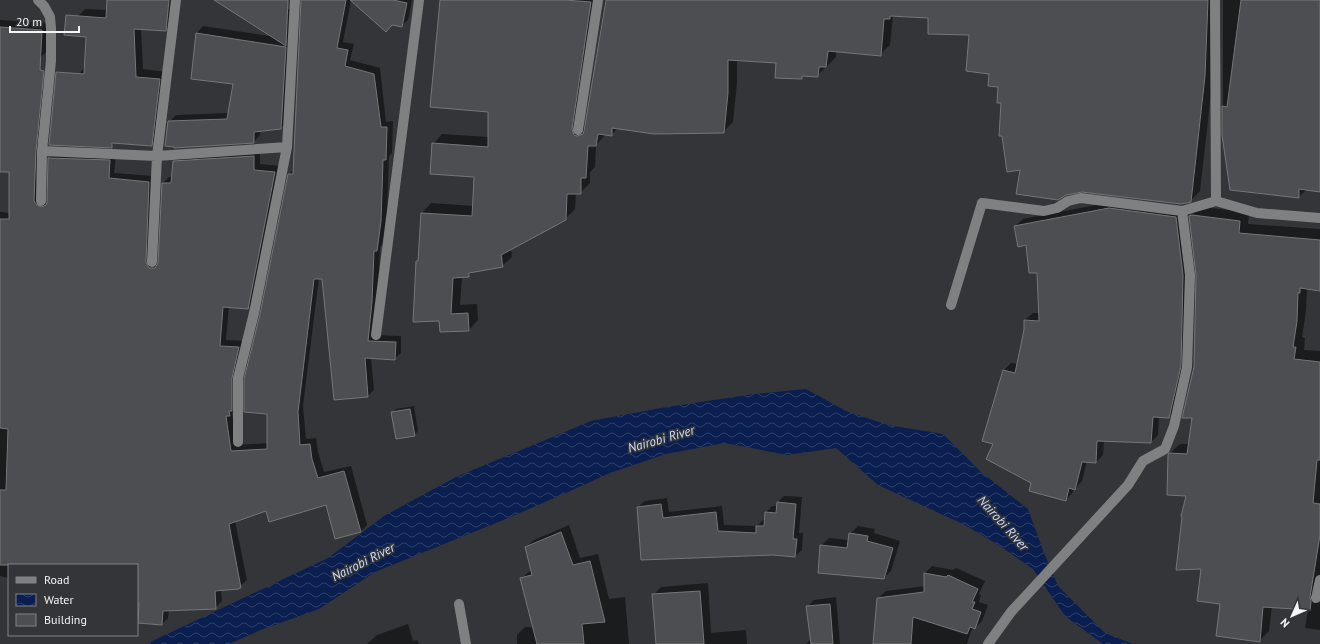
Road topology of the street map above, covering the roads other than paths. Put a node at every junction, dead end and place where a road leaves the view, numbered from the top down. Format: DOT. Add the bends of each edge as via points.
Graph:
graph roads {
  1 [pos="38,0"];
  2 [pos="176,0"];
  3 [pos="295,0"];
  4 [pos="419,0"];
  5 [pos="1215,0"];
  6 [pos="596,1"];
  7 [pos="578,130"];
  8 [pos="287,147"];
  9 [pos="42,151"];
  10 [pos="157,156"];
  11 [pos="41,201"];
  12 [pos="1216,201"];
  13 [pos="1182,211"];
  14 [pos="1320,218"];
  15 [pos="152,262"];
  16 [pos="951,305"];
  17 [pos="376,335"];
  18 [pos="238,442"];
  19 [pos="1320,580"];
  20 [pos="1316,598"];
  21 [pos="459,604"];
  22 [pos="466,644"];
  23 [pos="988,644"];
  1 -- 9 [label="street" via="50,17 51,28 51,61"];
  2 -- 10 [label="street"];
  3 -- 8 [label="street"];
  4 -- 17 [label="street"];
  5 -- 12 [label="street"];
  6 -- 7 [label="street"];
  8 -- 10 [label="street"];
  8 -- 18 [label="street" via="254,313 238,378"];
  9 -- 10 [label="street"];
  9 -- 11 [label="street"];
  10 -- 15 [label="street"];
  12 -- 13 [label="street"];
  12 -- 14 [label="street" via="1257,213"];
  13 -- 16 [label="street" via="1081,198 1044,211 982,203"];
  13 -- 23 [label="street" via="1190,275 1187,367 1174,426 1165,449 1143,462 1128,485 1011,612"];
  19 -- 20 [label="street"];
  21 -- 22 [label="street"];
}
